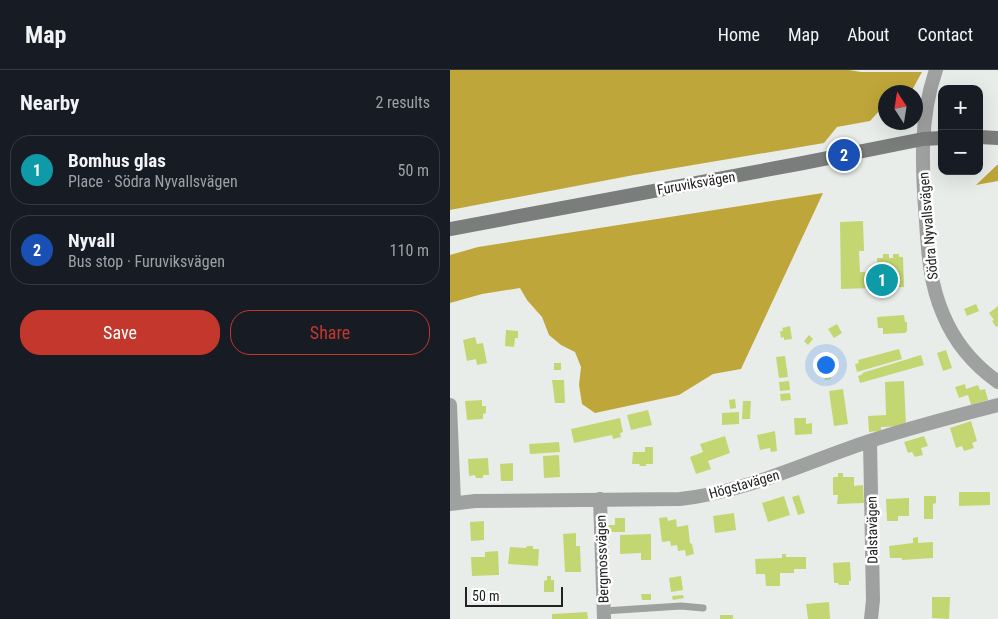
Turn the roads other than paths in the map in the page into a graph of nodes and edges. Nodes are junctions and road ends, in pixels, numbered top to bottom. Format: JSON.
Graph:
{"nodes":[{"id":1,"x":936,"y":70,"type":"edge"},
{"id":2,"x":983,"y":137,"type":"edge"},
{"id":3,"x":938,"y":138,"type":"edge"},
{"id":4,"x":998,"y":138,"type":"edge"},
{"id":5,"x":923,"y":139,"type":"junction"},
{"id":6,"x":450,"y":229,"type":"edge"},
{"id":7,"x":998,"y":382,"type":"edge"},
{"id":8,"x":450,"y":405,"type":"edge"},
{"id":9,"x":998,"y":405,"type":"edge"},
{"id":10,"x":870,"y":441,"type":"junction"},
{"id":11,"x":600,"y":499,"type":"junction"},
{"id":12,"x":452,"y":503,"type":"edge"},
{"id":13,"x":703,"y":608,"type":"dead end"},
{"id":14,"x":604,"y":615,"type":"edge"},
{"id":15,"x":871,"y":619,"type":"edge"}],
"edges":[{"from":1,"to":5,"type":"street","name":"Södra Nyvallsvägen"},
{"from":2,"to":4,"type":"main road"},
{"from":3,"to":5,"type":"main road","name":"Furuviksvägen"},
{"from":5,"to":6,"type":"main road","name":"Furuviksvägen"},
{"from":5,"to":7,"type":"street","name":"Södra Nyvallsvägen"},
{"from":8,"to":12,"type":"street"},
{"from":9,"to":10,"type":"street","name":"Högstavägen"},
{"from":10,"to":11,"type":"street","name":"Högstavägen"},
{"from":10,"to":15,"type":"street","name":"Dalstavägen"},
{"from":11,"to":12,"type":"street","name":"Högstavägen"},
{"from":11,"to":14,"type":"street","name":"Bergmossvägen"},
{"from":13,"to":14,"type":"lane"}]}
